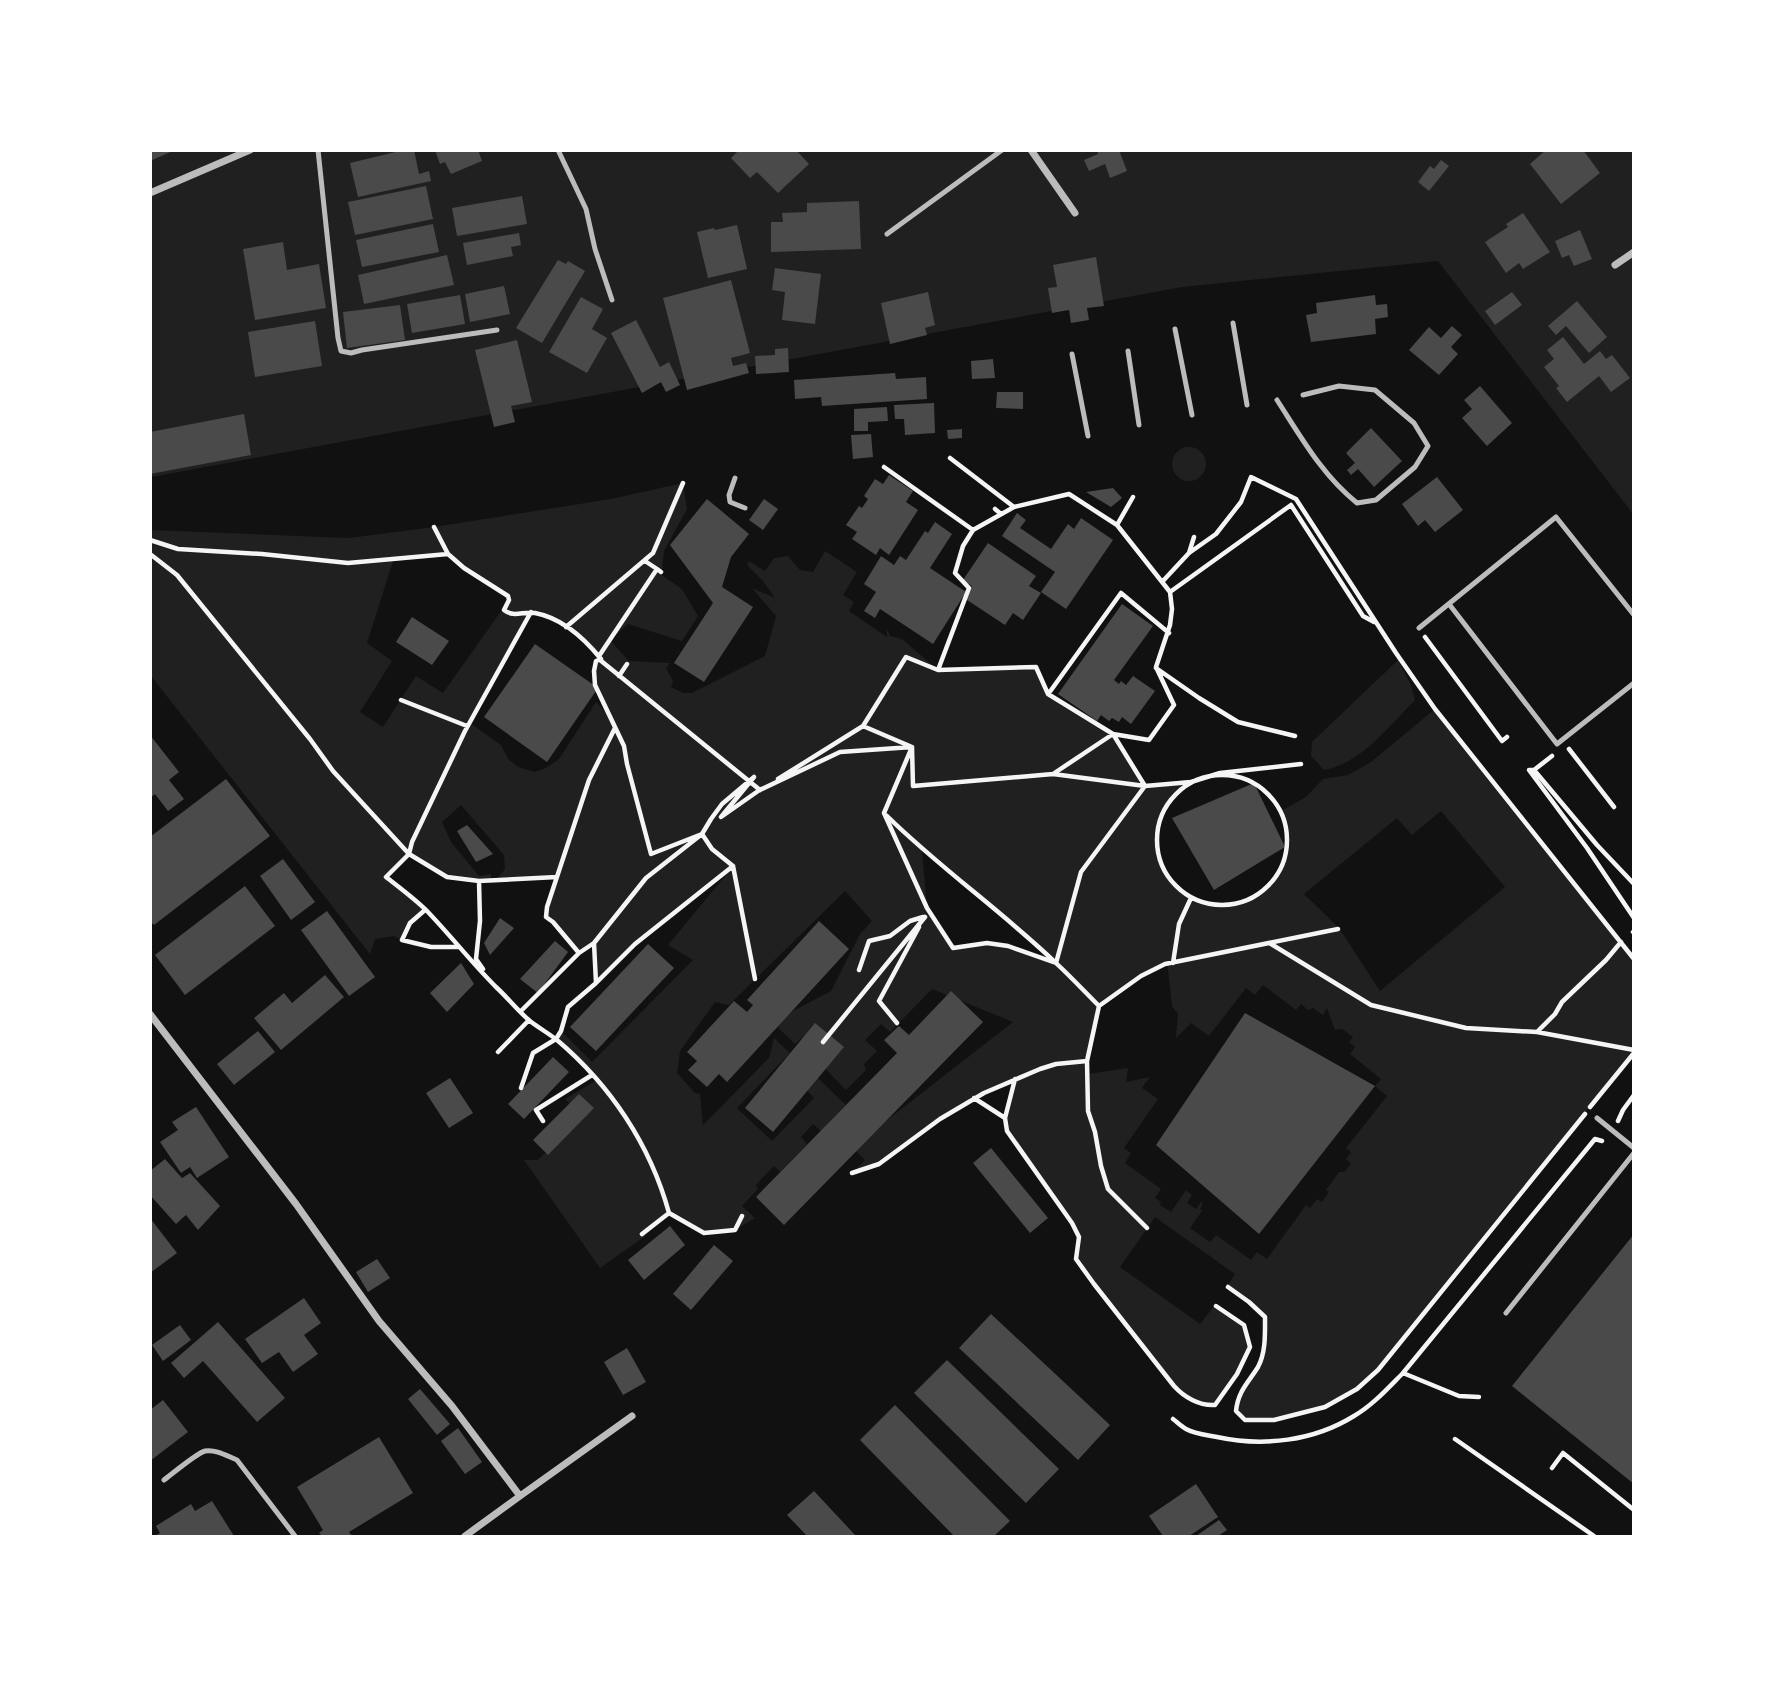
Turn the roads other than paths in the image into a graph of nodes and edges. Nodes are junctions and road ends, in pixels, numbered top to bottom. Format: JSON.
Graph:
{"nodes":[{"id":1,"x":224,"y":150,"type":"edge"},
{"id":2,"x":250,"y":150,"type":"edge"},
{"id":3,"x":318,"y":150,"type":"edge"},
{"id":4,"x":558,"y":150,"type":"edge"},
{"id":5,"x":1002,"y":150,"type":"edge"},
{"id":6,"x":1031,"y":150,"type":"edge"},
{"id":7,"x":228,"y":160,"type":"junction"},
{"id":8,"x":150,"y":193,"type":"edge"},
{"id":9,"x":1074,"y":212,"type":"dead end"},
{"id":10,"x":887,"y":234,"type":"dead end"},
{"id":11,"x":1633,"y":251,"type":"edge"},
{"id":12,"x":1615,"y":265,"type":"dead end"},
{"id":13,"x":612,"y":300,"type":"dead end"},
{"id":14,"x":1233,"y":323,"type":"dead end"},
{"id":15,"x":497,"y":330,"type":"dead end"},
{"id":16,"x":1175,"y":330,"type":"dead end"},
{"id":17,"x":1128,"y":351,"type":"dead end"},
{"id":18,"x":1072,"y":354,"type":"dead end"},
{"id":19,"x":1303,"y":395,"type":"dead end"},
{"id":20,"x":1277,"y":400,"type":"dead end"},
{"id":21,"x":1247,"y":405,"type":"dead end"},
{"id":22,"x":1192,"y":415,"type":"dead end"},
{"id":23,"x":1139,"y":425,"type":"dead end"},
{"id":24,"x":1088,"y":436,"type":"dead end"},
{"id":25,"x":735,"y":478,"type":"dead end"},
{"id":26,"x":745,"y":508,"type":"dead end"},
{"id":27,"x":1448,"y":604,"type":"junction"},
{"id":28,"x":1633,"y":615,"type":"edge"},
{"id":29,"x":1419,"y":628,"type":"road end"},
{"id":30,"x":1633,"y":683,"type":"edge"},
{"id":31,"x":150,"y":1014,"type":"edge"},
{"id":32,"x":1597,"y":1118,"type":"dead end"},
{"id":33,"x":1633,"y":1147,"type":"edge"},
{"id":34,"x":1633,"y":1153,"type":"edge"},
{"id":35,"x":1506,"y":1313,"type":"dead end"},
{"id":36,"x":632,"y":1416,"type":"dead end"},
{"id":37,"x":164,"y":1480,"type":"dead end"},
{"id":38,"x":520,"y":1496,"type":"junction"},
{"id":39,"x":295,"y":1536,"type":"edge"},
{"id":40,"x":465,"y":1536,"type":"edge"}],
"edges":[{"from":1,"to":7,"type":"lane"},
{"from":2,"to":7,"type":"street"},
{"from":3,"to":15,"type":"lane"},
{"from":4,"to":13,"type":"lane"},
{"from":5,"to":10,"type":"lane"},
{"from":6,"to":9,"type":"street"},
{"from":7,"to":8,"type":"street"},
{"from":11,"to":12,"type":"street"},
{"from":14,"to":21,"type":"lane"},
{"from":16,"to":22,"type":"lane"},
{"from":17,"to":23,"type":"lane"},
{"from":18,"to":24,"type":"lane"},
{"from":19,"to":20,"type":"lane"},
{"from":25,"to":26,"type":"lane"},
{"from":27,"to":28,"type":"lane"},
{"from":27,"to":29,"type":"lane"},
{"from":27,"to":30,"type":"lane"},
{"from":31,"to":38,"type":"street"},
{"from":32,"to":33,"type":"lane"},
{"from":34,"to":35,"type":"lane"},
{"from":36,"to":38,"type":"street"},
{"from":37,"to":39,"type":"lane"},
{"from":38,"to":40,"type":"street"}]}
